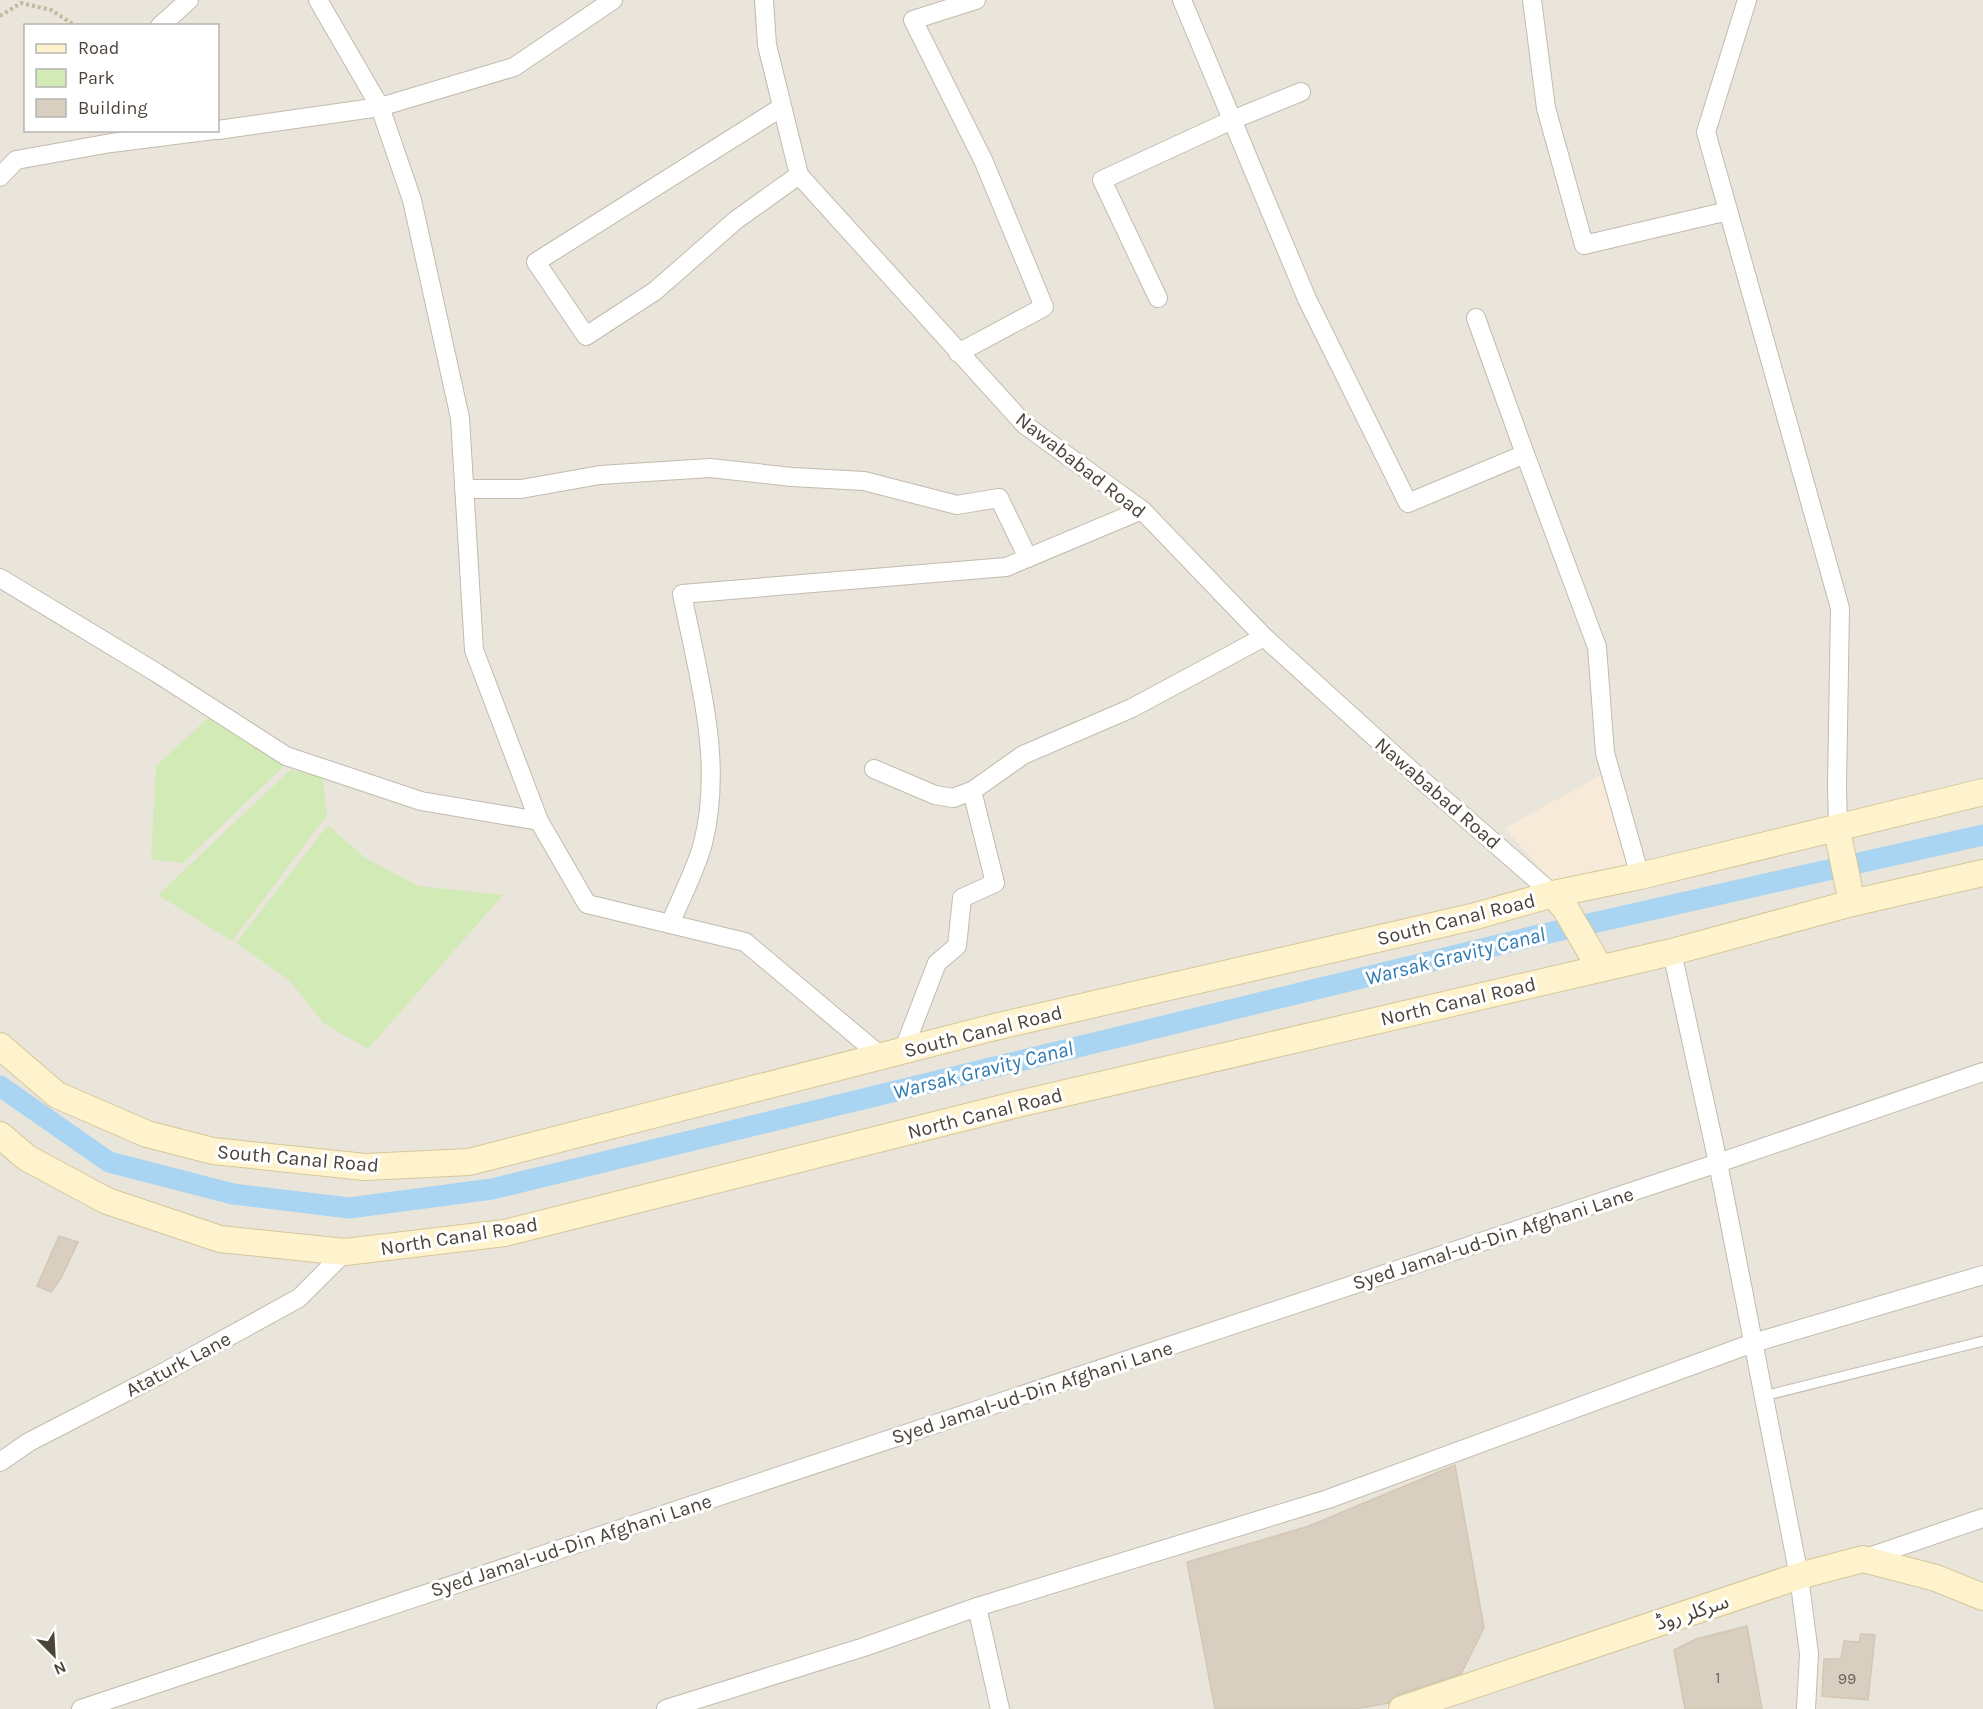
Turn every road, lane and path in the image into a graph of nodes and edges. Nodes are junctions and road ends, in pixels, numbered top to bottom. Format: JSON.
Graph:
{"nodes":[{"id":1,"x":189,"y":0,"type":"edge"},
{"id":2,"x":318,"y":0,"type":"edge"},
{"id":3,"x":613,"y":0,"type":"edge"},
{"id":4,"x":764,"y":0,"type":"edge"},
{"id":5,"x":976,"y":0,"type":"edge"},
{"id":6,"x":1182,"y":0,"type":"edge"},
{"id":7,"x":1532,"y":0,"type":"edge"},
{"id":8,"x":1748,"y":0,"type":"edge"},
{"id":9,"x":0,"y":16,"type":"edge"},
{"id":10,"x":73,"y":24,"type":"edge"},
{"id":11,"x":162,"y":24,"type":"edge"},
{"id":12,"x":1301,"y":92,"type":"dead end"},
{"id":13,"x":380,"y":107,"type":"junction"},
{"id":14,"x":782,"y":107,"type":"junction"},
{"id":15,"x":1232,"y":120,"type":"junction"},
{"id":16,"x":219,"y":130,"type":"edge"},
{"id":17,"x":185,"y":132,"type":"edge"},
{"id":18,"x":108,"y":137,"type":"edge"},
{"id":19,"x":799,"y":175,"type":"junction"},
{"id":20,"x":0,"y":177,"type":"edge"},
{"id":21,"x":1728,"y":211,"type":"junction"},
{"id":22,"x":1158,"y":298,"type":"dead end"},
{"id":23,"x":1476,"y":318,"type":"dead end"},
{"id":24,"x":958,"y":353,"type":"junction"},
{"id":25,"x":1525,"y":454,"type":"junction"},
{"id":26,"x":464,"y":489,"type":"junction"},
{"id":27,"x":1142,"y":510,"type":"junction"},
{"id":28,"x":1028,"y":558,"type":"junction"},
{"id":29,"x":0,"y":578,"type":"edge"},
{"id":30,"x":1264,"y":637,"type":"junction"},
{"id":31,"x":874,"y":769,"type":"dead end"},
{"id":32,"x":972,"y":791,"type":"junction"},
{"id":33,"x":1983,"y":792,"type":"edge"},
{"id":34,"x":539,"y":821,"type":"junction"},
{"id":35,"x":1838,"y":831,"type":"junction"},
{"id":36,"x":1983,"y":873,"type":"edge"},
{"id":37,"x":1640,"y":876,"type":"junction"},
{"id":38,"x":1559,"y":901,"type":"junction"},
{"id":39,"x":1852,"y":903,"type":"junction"},
{"id":40,"x":670,"y":924,"type":"junction"},
{"id":41,"x":1672,"y":952,"type":"junction"},
{"id":42,"x":1600,"y":968,"type":"junction"},
{"id":43,"x":0,"y":1046,"type":"edge"},
{"id":44,"x":893,"y":1054,"type":"junction"},
{"id":45,"x":1983,"y":1072,"type":"edge"},
{"id":46,"x":0,"y":1135,"type":"edge"},
{"id":47,"x":1719,"y":1163,"type":"junction"},
{"id":48,"x":345,"y":1252,"type":"junction"},
{"id":49,"x":1983,"y":1275,"type":"edge"},
{"id":50,"x":1983,"y":1341,"type":"edge"},
{"id":51,"x":1754,"y":1343,"type":"junction"},
{"id":52,"x":1764,"y":1396,"type":"junction"},
{"id":53,"x":0,"y":1462,"type":"edge"},
{"id":54,"x":1983,"y":1518,"type":"edge"},
{"id":55,"x":1863,"y":1559,"type":"junction"},
{"id":56,"x":1799,"y":1576,"type":"junction"},
{"id":57,"x":1983,"y":1597,"type":"edge"},
{"id":58,"x":977,"y":1607,"type":"junction"},
{"id":59,"x":81,"y":1709,"type":"edge"},
{"id":60,"x":666,"y":1709,"type":"edge"},
{"id":61,"x":1000,"y":1709,"type":"edge"},
{"id":62,"x":1401,"y":1709,"type":"edge"},
{"id":63,"x":1806,"y":1709,"type":"edge"}],
"edges":[{"from":1,"to":11,"type":"street"},
{"from":2,"to":13,"type":"street"},
{"from":3,"to":13,"type":"street"},
{"from":4,"to":14,"type":"street","name":"Nawababad Road"},
{"from":5,"to":24,"type":"street"},
{"from":6,"to":15,"type":"street"},
{"from":7,"to":21,"type":"street"},
{"from":8,"to":21,"type":"street"},
{"from":9,"to":10,"type":"path"},
{"from":12,"to":15,"type":"street"},
{"from":13,"to":16,"type":"street"},
{"from":13,"to":26,"type":"street"},
{"from":14,"to":19,"type":"street","name":"Nawababad Road"},
{"from":14,"to":19,"type":"street"},
{"from":15,"to":22,"type":"street"},
{"from":15,"to":25,"type":"street"},
{"from":17,"to":18,"type":"street"},
{"from":18,"to":20,"type":"street"},
{"from":19,"to":24,"type":"street","name":"Nawababad Road"},
{"from":21,"to":35,"type":"street"},
{"from":23,"to":25,"type":"street"},
{"from":24,"to":27,"type":"street","name":"Nawababad Road"},
{"from":25,"to":37,"type":"street"},
{"from":26,"to":28,"type":"street"},
{"from":26,"to":34,"type":"street"},
{"from":27,"to":28,"type":"street"},
{"from":27,"to":30,"type":"street","name":"Nawababad Road"},
{"from":28,"to":40,"type":"street"},
{"from":29,"to":34,"type":"street"},
{"from":30,"to":32,"type":"street"},
{"from":30,"to":38,"type":"street","name":"Nawababad Road"},
{"from":31,"to":32,"type":"street"},
{"from":32,"to":44,"type":"street"},
{"from":33,"to":35,"type":"main road","name":"South Canal Road"},
{"from":34,"to":40,"type":"street"},
{"from":35,"to":37,"type":"main road","name":"South Canal Road"},
{"from":35,"to":39,"type":"main road"},
{"from":36,"to":39,"type":"main road","name":"North Canal Road"},
{"from":37,"to":38,"type":"main road","name":"South Canal Road"},
{"from":38,"to":42,"type":"main road"},
{"from":38,"to":44,"type":"main road","name":"South Canal Road"},
{"from":39,"to":41,"type":"main road","name":"North Canal Road"},
{"from":40,"to":44,"type":"street"},
{"from":41,"to":42,"type":"main road","name":"North Canal Road"},
{"from":41,"to":47,"type":"street"},
{"from":42,"to":48,"type":"main road","name":"North Canal Road"},
{"from":43,"to":44,"type":"main road","name":"South Canal Road"},
{"from":45,"to":47,"type":"street","name":"Syed Jamal-ud-Din Afghani Lane"},
{"from":46,"to":48,"type":"main road","name":"North Canal Road"},
{"from":47,"to":51,"type":"street"},
{"from":47,"to":59,"type":"street","name":"Syed Jamal-ud-Din Afghani Lane"},
{"from":48,"to":53,"type":"street","name":"Ataturk Lane"},
{"from":49,"to":51,"type":"street"},
{"from":50,"to":52,"type":"lane"},
{"from":51,"to":52,"type":"street"},
{"from":51,"to":58,"type":"street"},
{"from":52,"to":56,"type":"street"},
{"from":54,"to":55,"type":"street","name":"سرکلر روڈ"},
{"from":55,"to":56,"type":"main road","name":"سرکلر روڈ"},
{"from":55,"to":57,"type":"main road"},
{"from":56,"to":62,"type":"main road","name":"سرکلر روڈ"},
{"from":56,"to":63,"type":"street"},
{"from":58,"to":60,"type":"street"},
{"from":58,"to":61,"type":"street"}]}
